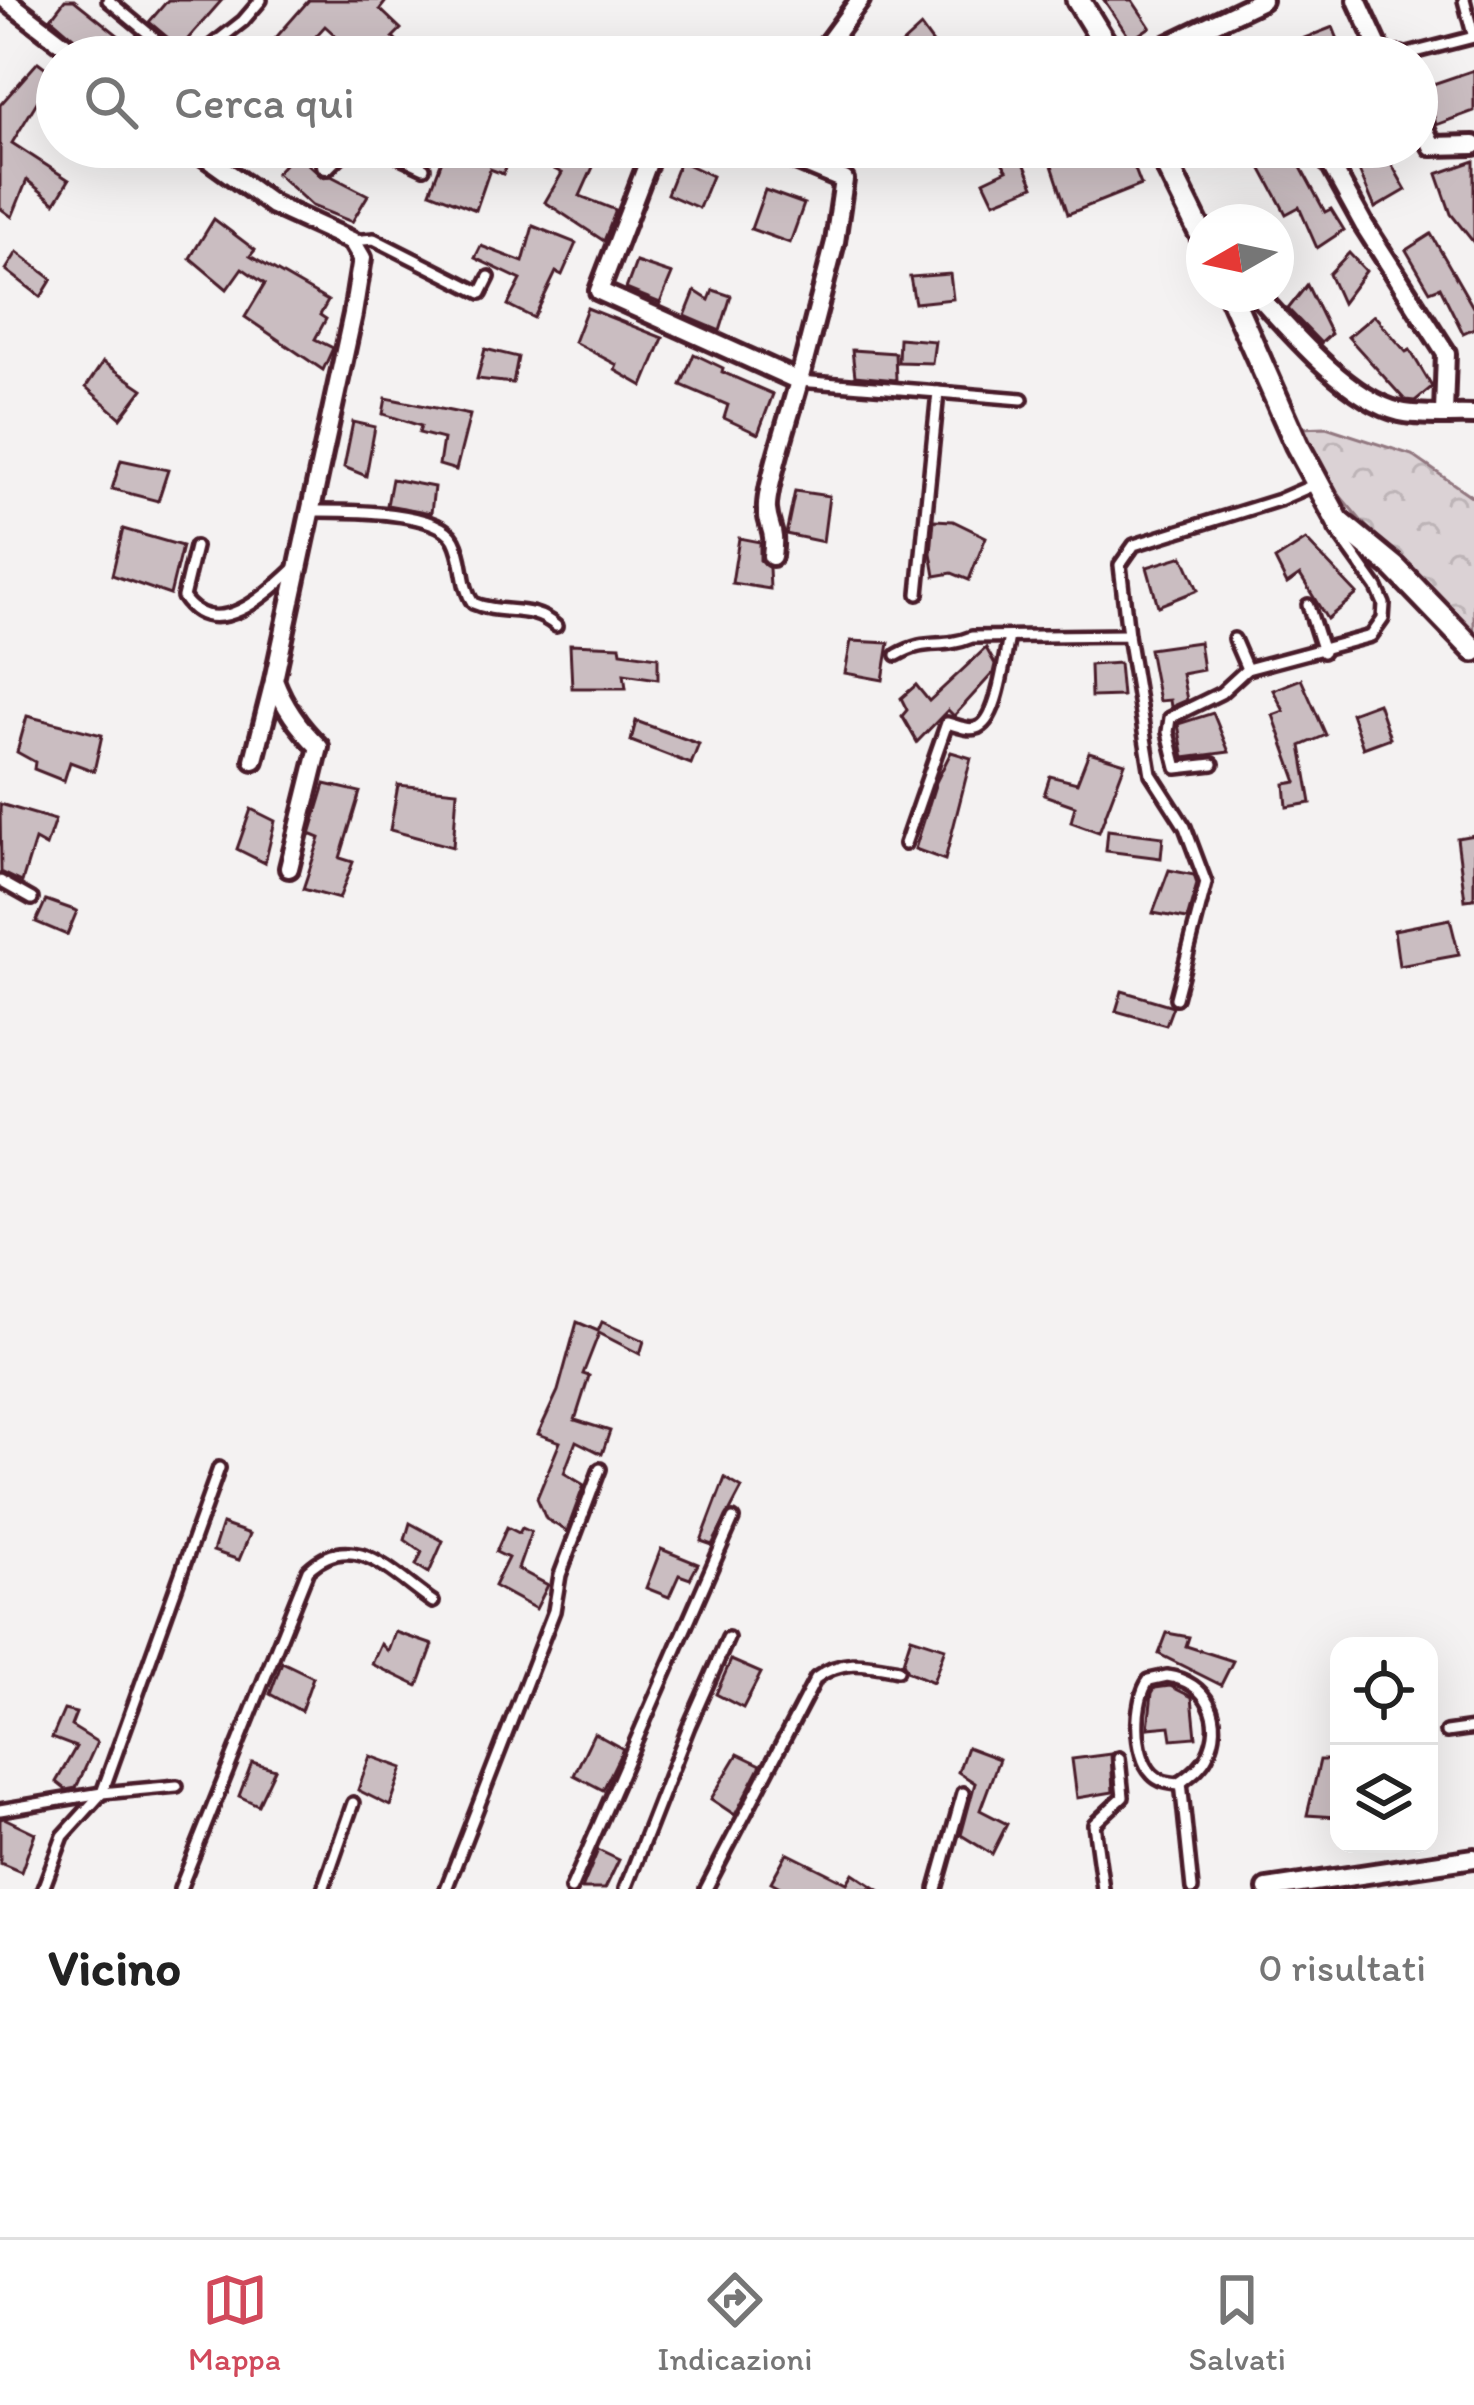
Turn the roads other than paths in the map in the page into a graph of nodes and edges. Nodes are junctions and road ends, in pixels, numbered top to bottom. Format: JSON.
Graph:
{"nodes":[{"id":1,"x":108,"y":0,"type":"edge"},
{"id":2,"x":261,"y":0,"type":"edge"},
{"id":3,"x":860,"y":0,"type":"edge"},
{"id":4,"x":1078,"y":0,"type":"edge"},
{"id":5,"x":1262,"y":0,"type":"edge"},
{"id":6,"x":1357,"y":0,"type":"edge"},
{"id":7,"x":1465,"y":0,"type":"edge"},
{"id":8,"x":2,"y":2,"type":"edge"},
{"id":9,"x":1473,"y":35,"type":"edge"},
{"id":10,"x":50,"y":36,"type":"edge"},
{"id":11,"x":151,"y":36,"type":"edge"},
{"id":12,"x":224,"y":36,"type":"edge"},
{"id":13,"x":833,"y":36,"type":"edge"},
{"id":14,"x":1100,"y":36,"type":"edge"},
{"id":15,"x":1187,"y":36,"type":"edge"},
{"id":16,"x":1373,"y":36,"type":"edge"},
{"id":17,"x":1438,"y":45,"type":"edge"},
{"id":18,"x":1474,"y":145,"type":"edge"},
{"id":19,"x":1438,"y":146,"type":"edge"},
{"id":20,"x":221,"y":168,"type":"edge"},
{"id":21,"x":645,"y":168,"type":"edge"},
{"id":22,"x":815,"y":168,"type":"edge"},
{"id":23,"x":1168,"y":168,"type":"edge"},
{"id":24,"x":1333,"y":168,"type":"edge"},
{"id":25,"x":1186,"y":204,"type":"edge"},
{"id":26,"x":352,"y":241,"type":"junction"},
{"id":27,"x":489,"y":278,"type":"dead end"},
{"id":28,"x":1239,"y":312,"type":"edge"},
{"id":29,"x":1274,"y":312,"type":"edge"},
{"id":30,"x":799,"y":381,"type":"junction"},
{"id":31,"x":938,"y":392,"type":"junction"},
{"id":32,"x":1022,"y":398,"type":"dead end"},
{"id":33,"x":1444,"y":413,"type":"junction"},
{"id":34,"x":1474,"y":416,"type":"edge"},
{"id":35,"x":1320,"y":487,"type":"junction"},
{"id":36,"x":310,"y":511,"type":"junction"},
{"id":37,"x":195,"y":547,"type":"dead end"},
{"id":38,"x":772,"y":556,"type":"dead end"},
{"id":39,"x":298,"y":566,"type":"junction"},
{"id":40,"x":918,"y":594,"type":"dead end"},
{"id":41,"x":1308,"y":605,"type":"dead end"},
{"id":42,"x":556,"y":626,"type":"dead end"},
{"id":43,"x":1128,"y":635,"type":"junction"},
{"id":44,"x":1009,"y":638,"type":"junction"},
{"id":45,"x":1234,"y":639,"type":"dead end"},
{"id":46,"x":1474,"y":650,"type":"edge"},
{"id":47,"x":1323,"y":652,"type":"junction"},
{"id":48,"x":897,"y":655,"type":"dead end"},
{"id":49,"x":1247,"y":669,"type":"junction"},
{"id":50,"x":274,"y":680,"type":"junction"},
{"id":51,"x":254,"y":760,"type":"dead end"},
{"id":52,"x":1213,"y":764,"type":"dead end"},
{"id":53,"x":905,"y":844,"type":"dead end"},
{"id":54,"x":289,"y":868,"type":"dead end"},
{"id":55,"x":0,"y":881,"type":"edge"},
{"id":56,"x":32,"y":899,"type":"dead end"},
{"id":57,"x":1175,"y":998,"type":"dead end"},
{"id":58,"x":219,"y":1468,"type":"dead end"},
{"id":59,"x":600,"y":1469,"type":"dead end"},
{"id":60,"x":733,"y":1520,"type":"dead end"},
{"id":61,"x":433,"y":1602,"type":"dead end"},
{"id":62,"x":728,"y":1639,"type":"dead end"},
{"id":63,"x":898,"y":1670,"type":"dead end"},
{"id":64,"x":1474,"y":1728,"type":"edge"},
{"id":65,"x":1446,"y":1732,"type":"dead end"},
{"id":66,"x":1119,"y":1758,"type":"dead end"},
{"id":67,"x":1181,"y":1782,"type":"junction"},
{"id":68,"x":177,"y":1786,"type":"dead end"},
{"id":69,"x":102,"y":1793,"type":"junction"},
{"id":70,"x":964,"y":1793,"type":"dead end"},
{"id":71,"x":353,"y":1803,"type":"dead end"},
{"id":72,"x":0,"y":1810,"type":"edge"},
{"id":73,"x":1474,"y":1858,"type":"edge"},
{"id":74,"x":1327,"y":1885,"type":"edge"},
{"id":75,"x":43,"y":1889,"type":"edge"},
{"id":76,"x":180,"y":1889,"type":"edge"},
{"id":77,"x":323,"y":1889,"type":"edge"},
{"id":78,"x":446,"y":1889,"type":"edge"},
{"id":79,"x":571,"y":1889,"type":"edge"},
{"id":80,"x":626,"y":1889,"type":"edge"},
{"id":81,"x":706,"y":1889,"type":"edge"},
{"id":82,"x":935,"y":1889,"type":"edge"},
{"id":83,"x":1103,"y":1889,"type":"edge"},
{"id":84,"x":1192,"y":1889,"type":"edge"},
{"id":85,"x":1268,"y":1889,"type":"edge"}],
"edges":[{"from":1,"to":11,"type":"lane"},
{"from":2,"to":12,"type":"lane"},
{"from":3,"to":13,"type":"street"},
{"from":4,"to":14,"type":"street"},
{"from":5,"to":15,"type":"street"},
{"from":6,"to":16,"type":"street"},
{"from":7,"to":9,"type":"lane"},
{"from":8,"to":10,"type":"street"},
{"from":9,"to":17,"type":"lane"},
{"from":18,"to":19,"type":"street"},
{"from":20,"to":26,"type":"street"},
{"from":21,"to":30,"type":"street"},
{"from":22,"to":30,"type":"street"},
{"from":23,"to":25,"type":"street"},
{"from":24,"to":33,"type":"street"},
{"from":26,"to":27,"type":"lane"},
{"from":26,"to":36,"type":"street"},
{"from":28,"to":35,"type":"street"},
{"from":29,"to":33,"type":"street"},
{"from":30,"to":31,"type":"lane"},
{"from":30,"to":38,"type":"street"},
{"from":31,"to":32,"type":"lane"},
{"from":31,"to":40,"type":"lane"},
{"from":33,"to":34,"type":"street"},
{"from":35,"to":43,"type":"lane"},
{"from":35,"to":46,"type":"street"},
{"from":35,"to":47,"type":"lane"},
{"from":36,"to":39,"type":"street"},
{"from":36,"to":42,"type":"lane"},
{"from":37,"to":39,"type":"lane"},
{"from":39,"to":50,"type":"street"},
{"from":41,"to":47,"type":"lane"},
{"from":43,"to":44,"type":"lane"},
{"from":43,"to":57,"type":"lane"},
{"from":44,"to":48,"type":"lane"},
{"from":44,"to":53,"type":"lane"},
{"from":45,"to":49,"type":"lane"},
{"from":47,"to":49,"type":"lane"},
{"from":49,"to":52,"type":"lane"},
{"from":50,"to":51,"type":"street"},
{"from":50,"to":54,"type":"street"},
{"from":55,"to":56,"type":"lane"},
{"from":58,"to":69,"type":"lane"},
{"from":59,"to":78,"type":"lane"},
{"from":60,"to":79,"type":"lane"},
{"from":61,"to":76,"type":"lane"},
{"from":62,"to":80,"type":"lane"},
{"from":63,"to":81,"type":"lane"},
{"from":64,"to":65,"type":"lane"},
{"from":66,"to":83,"type":"lane"},
{"from":67,"to":67,"type":"lane"},
{"from":67,"to":84,"type":"lane"},
{"from":68,"to":69,"type":"lane"},
{"from":69,"to":72,"type":"lane"},
{"from":69,"to":75,"type":"lane"},
{"from":70,"to":82,"type":"lane"},
{"from":71,"to":77,"type":"lane"},
{"from":73,"to":74,"type":"street"},
{"from":74,"to":85,"type":"street"}]}
